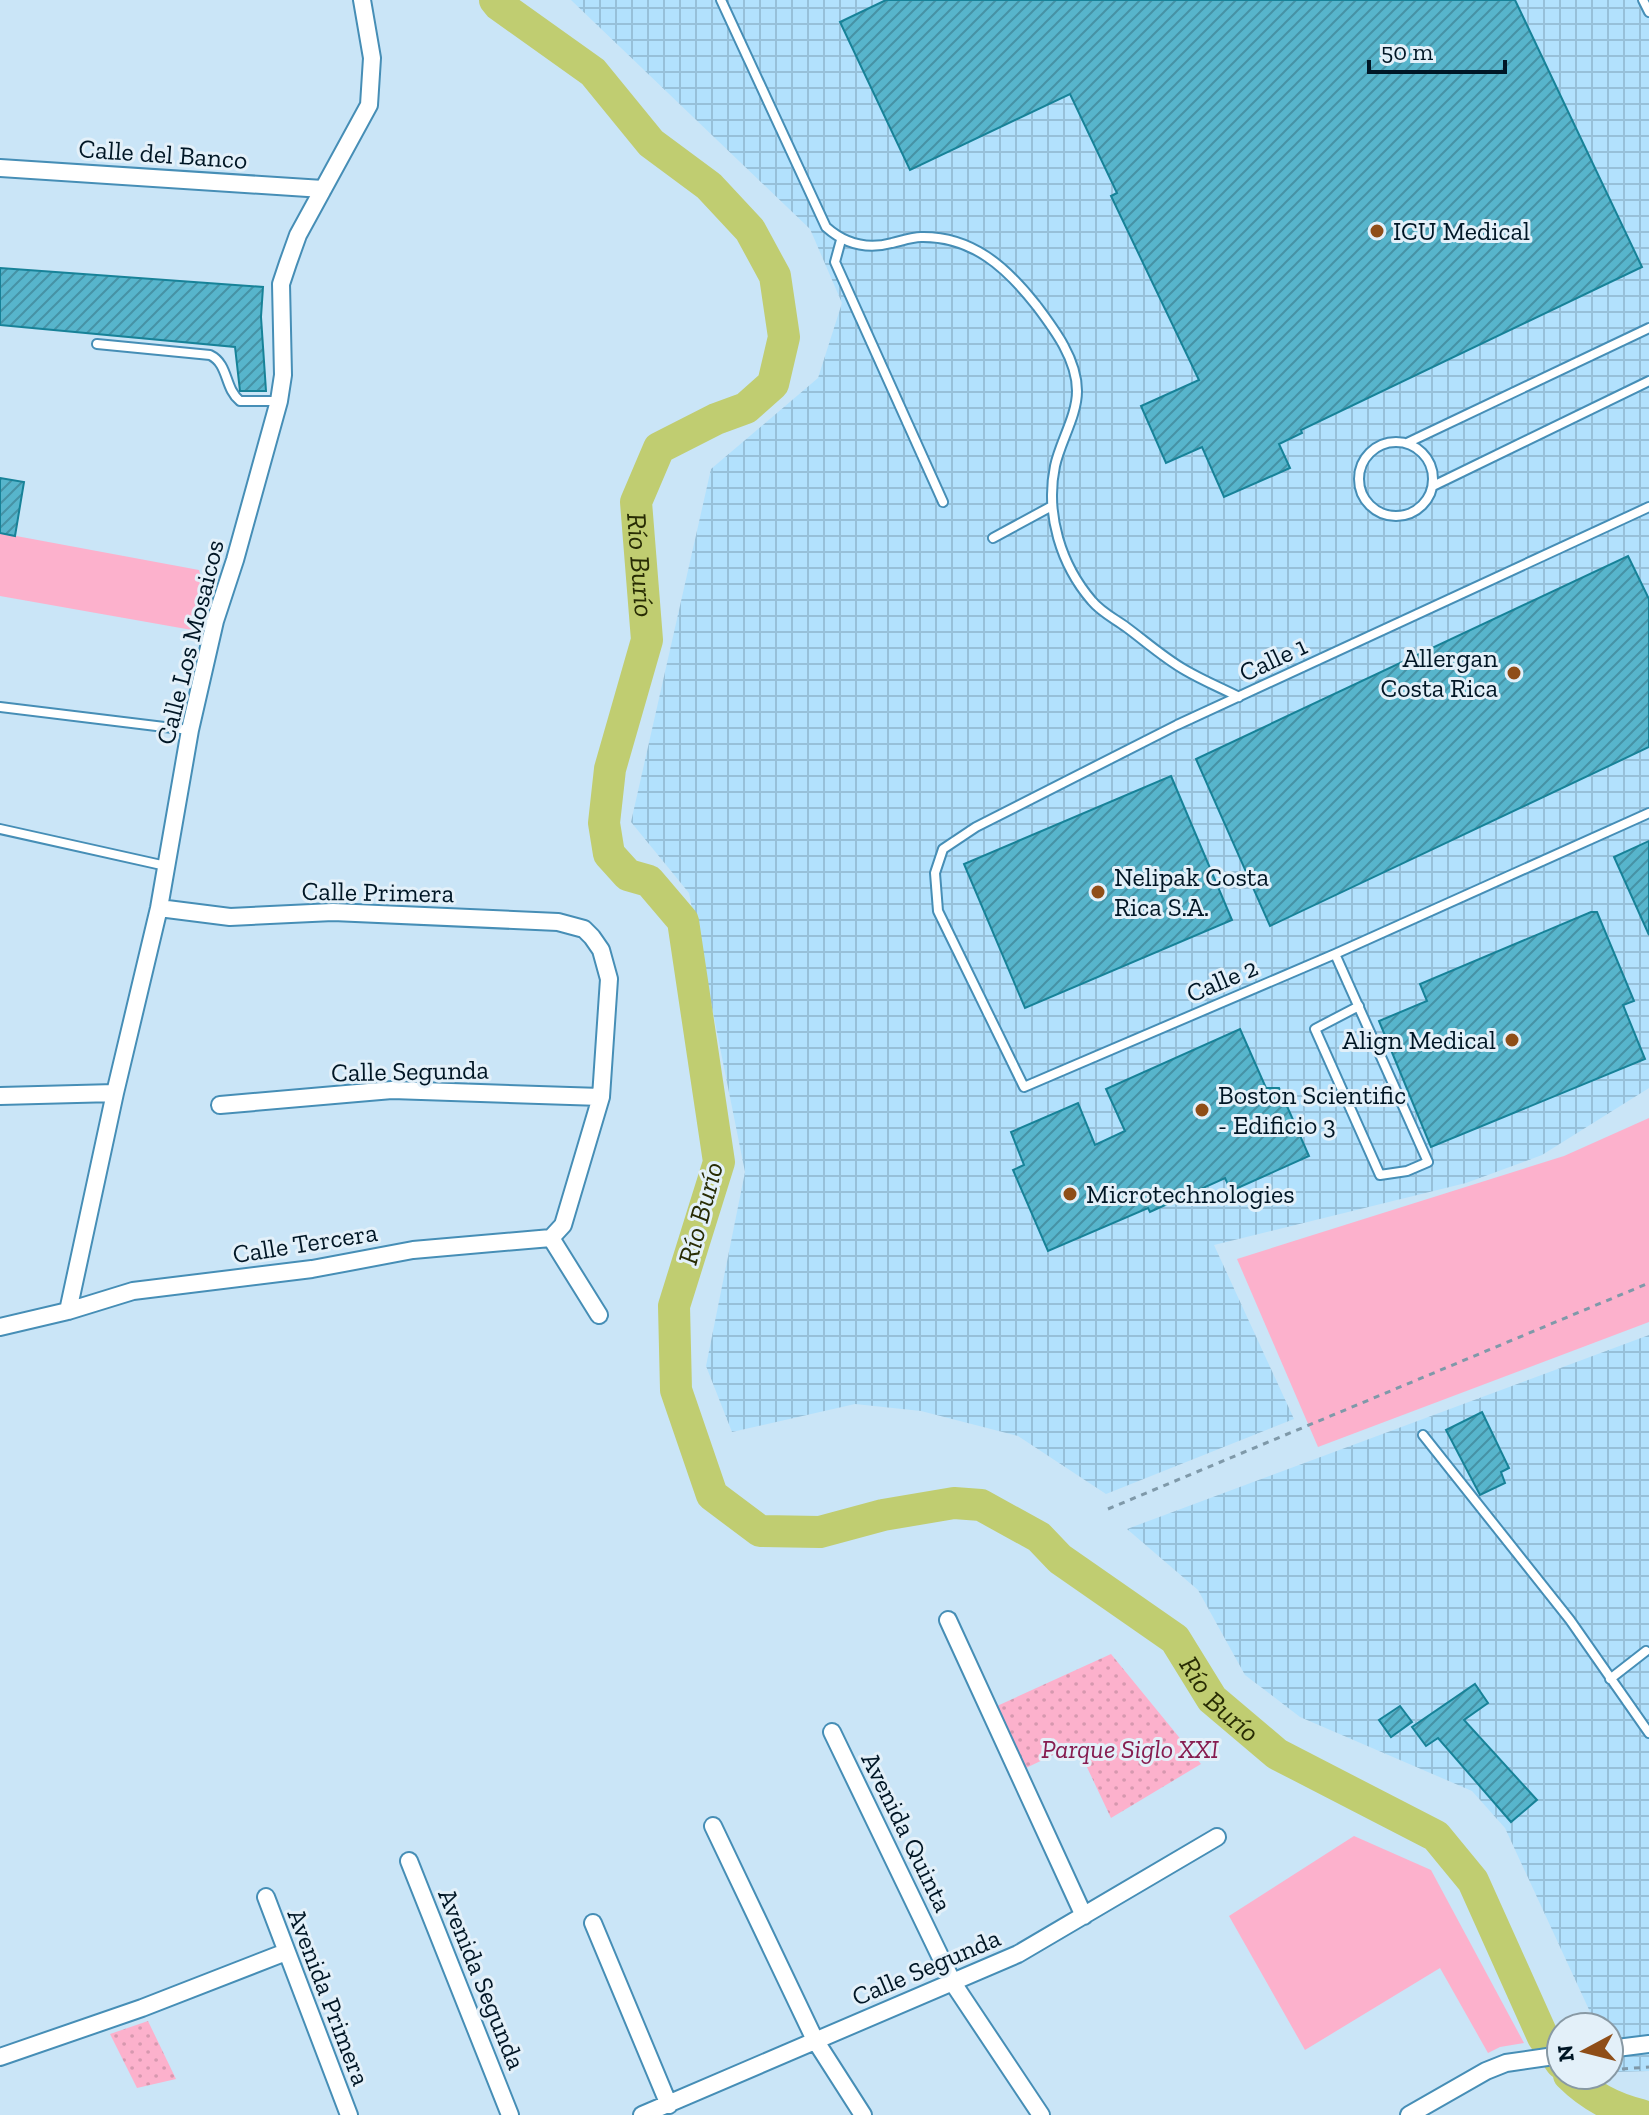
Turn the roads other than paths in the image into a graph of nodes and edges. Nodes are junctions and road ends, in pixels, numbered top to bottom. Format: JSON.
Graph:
{"nodes":[{"id":1,"x":362,"y":0,"type":"edge"},
{"id":2,"x":721,"y":0,"type":"edge"},
{"id":3,"x":1643,"y":0,"type":"edge"},
{"id":4,"x":1649,"y":12,"type":"edge"},
{"id":5,"x":0,"y":168,"type":"edge"},
{"id":6,"x":323,"y":189,"type":"junction"},
{"id":7,"x":841,"y":240,"type":"junction"},
{"id":8,"x":1649,"y":328,"type":"edge"},
{"id":9,"x":97,"y":344,"type":"dead end"},
{"id":10,"x":1649,"y":381,"type":"edge"},
{"id":11,"x":279,"y":401,"type":"junction"},
{"id":12,"x":1407,"y":443,"type":"junction"},
{"id":13,"x":1433,"y":486,"type":"junction"},
{"id":14,"x":943,"y":502,"type":"dead end"},
{"id":15,"x":1052,"y":506,"type":"junction"},
{"id":16,"x":1649,"y":507,"type":"edge"},
{"id":17,"x":993,"y":538,"type":"dead end"},
{"id":18,"x":1239,"y":697,"type":"junction"},
{"id":19,"x":0,"y":707,"type":"edge"},
{"id":20,"x":190,"y":730,"type":"junction"},
{"id":21,"x":1649,"y":813,"type":"edge"},
{"id":22,"x":0,"y":829,"type":"edge"},
{"id":23,"x":167,"y":866,"type":"junction"},
{"id":24,"x":935,"y":873,"type":"joint"},
{"id":25,"x":159,"y":908,"type":"junction"},
{"id":26,"x":1335,"y":954,"type":"junction"},
{"id":27,"x":1359,"y":1006,"type":"junction"},
{"id":28,"x":115,"y":1093,"type":"junction"},
{"id":29,"x":0,"y":1096,"type":"edge"},
{"id":30,"x":601,"y":1097,"type":"junction"},
{"id":31,"x":220,"y":1105,"type":"dead end"},
{"id":32,"x":551,"y":1238,"type":"junction"},
{"id":33,"x":68,"y":1311,"type":"junction"},
{"id":34,"x":599,"y":1315,"type":"dead end"},
{"id":35,"x":0,"y":1327,"type":"edge"},
{"id":36,"x":1423,"y":1435,"type":"dead end"},
{"id":37,"x":948,"y":1620,"type":"dead end"},
{"id":38,"x":1646,"y":1651,"type":"dead end"},
{"id":39,"x":1610,"y":1679,"type":"junction"},
{"id":40,"x":832,"y":1732,"type":"dead end"},
{"id":41,"x":1649,"y":1733,"type":"edge"},
{"id":42,"x":713,"y":1826,"type":"dead end"},
{"id":43,"x":1217,"y":1837,"type":"dead end"},
{"id":44,"x":409,"y":1861,"type":"dead end"},
{"id":45,"x":266,"y":1897,"type":"dead end"},
{"id":46,"x":1084,"y":1916,"type":"junction"},
{"id":47,"x":593,"y":1923,"type":"dead end"},
{"id":48,"x":286,"y":1952,"type":"junction"},
{"id":49,"x":953,"y":1983,"type":"junction"},
{"id":50,"x":815,"y":2040,"type":"junction"},
{"id":51,"x":1649,"y":2044,"type":"edge"},
{"id":52,"x":1625,"y":2047,"type":"edge"},
{"id":53,"x":0,"y":2057,"type":"edge"},
{"id":54,"x":1545,"y":2057,"type":"edge"},
{"id":55,"x":669,"y":2105,"type":"junction"},
{"id":56,"x":349,"y":2115,"type":"edge"},
{"id":57,"x":510,"y":2115,"type":"edge"},
{"id":58,"x":642,"y":2115,"type":"edge"},
{"id":59,"x":863,"y":2115,"type":"edge"},
{"id":60,"x":1041,"y":2115,"type":"edge"},
{"id":61,"x":1409,"y":2115,"type":"edge"}],
"edges":[{"from":1,"to":6,"type":"street","name":"Calle Los Mosaicos"},
{"from":2,"to":7,"type":"lane"},
{"from":3,"to":4,"type":"lane"},
{"from":5,"to":6,"type":"street","name":"Calle del Banco"},
{"from":6,"to":11,"type":"street","name":"Calle Los Mosaicos"},
{"from":7,"to":14,"type":"lane"},
{"from":7,"to":15,"type":"lane"},
{"from":8,"to":12,"type":"lane"},
{"from":9,"to":11,"type":"lane"},
{"from":10,"to":13,"type":"lane"},
{"from":11,"to":20,"type":"street","name":"Calle Los Mosaicos"},
{"from":12,"to":13,"type":"lane"},
{"from":12,"to":13,"type":"lane"},
{"from":15,"to":17,"type":"lane"},
{"from":15,"to":18,"type":"lane"},
{"from":16,"to":18,"type":"lane","name":"Calle 1"},
{"from":18,"to":24,"type":"lane","name":"Calle 1"},
{"from":19,"to":20,"type":"lane"},
{"from":20,"to":23,"type":"street","name":"Calle Los Mosaicos"},
{"from":21,"to":26,"type":"lane","name":"Calle 2"},
{"from":22,"to":23,"type":"lane"},
{"from":23,"to":25,"type":"street","name":"Calle Los Mosaicos"},
{"from":24,"to":26,"type":"lane","name":"Calle 2"},
{"from":25,"to":28,"type":"street","name":"Calle Los Mosaicos"},
{"from":25,"to":30,"type":"street","name":"Calle Primera"},
{"from":26,"to":27,"type":"lane"},
{"from":27,"to":27,"type":"lane"},
{"from":28,"to":29,"type":"street"},
{"from":28,"to":33,"type":"street","name":"Calle Los Mosaicos"},
{"from":30,"to":31,"type":"street","name":"Calle Segunda"},
{"from":30,"to":32,"type":"street"},
{"from":32,"to":33,"type":"street","name":"Calle Tercera"},
{"from":32,"to":34,"type":"street"},
{"from":33,"to":35,"type":"street","name":"Calle Tercera"},
{"from":36,"to":39,"type":"lane"},
{"from":37,"to":46,"type":"street"},
{"from":38,"to":39,"type":"lane"},
{"from":39,"to":41,"type":"lane"},
{"from":40,"to":49,"type":"street","name":"Avenida Quinta"},
{"from":42,"to":50,"type":"street"},
{"from":43,"to":46,"type":"street","name":"Calle Segunda"},
{"from":44,"to":57,"type":"street","name":"Avenida Segunda"},
{"from":45,"to":48,"type":"street","name":"Avenida Primera"},
{"from":46,"to":49,"type":"street","name":"Calle Segunda"},
{"from":47,"to":55,"type":"street"},
{"from":48,"to":53,"type":"street"},
{"from":48,"to":56,"type":"street","name":"Avenida Primera"},
{"from":49,"to":50,"type":"street","name":"Calle Segunda"},
{"from":49,"to":60,"type":"street","name":"Avenida Quinta"},
{"from":50,"to":55,"type":"street","name":"Calle Segunda"},
{"from":50,"to":59,"type":"street"},
{"from":51,"to":52,"type":"street"},
{"from":54,"to":61,"type":"street"},
{"from":55,"to":58,"type":"street","name":"Calle Segunda"}]}
